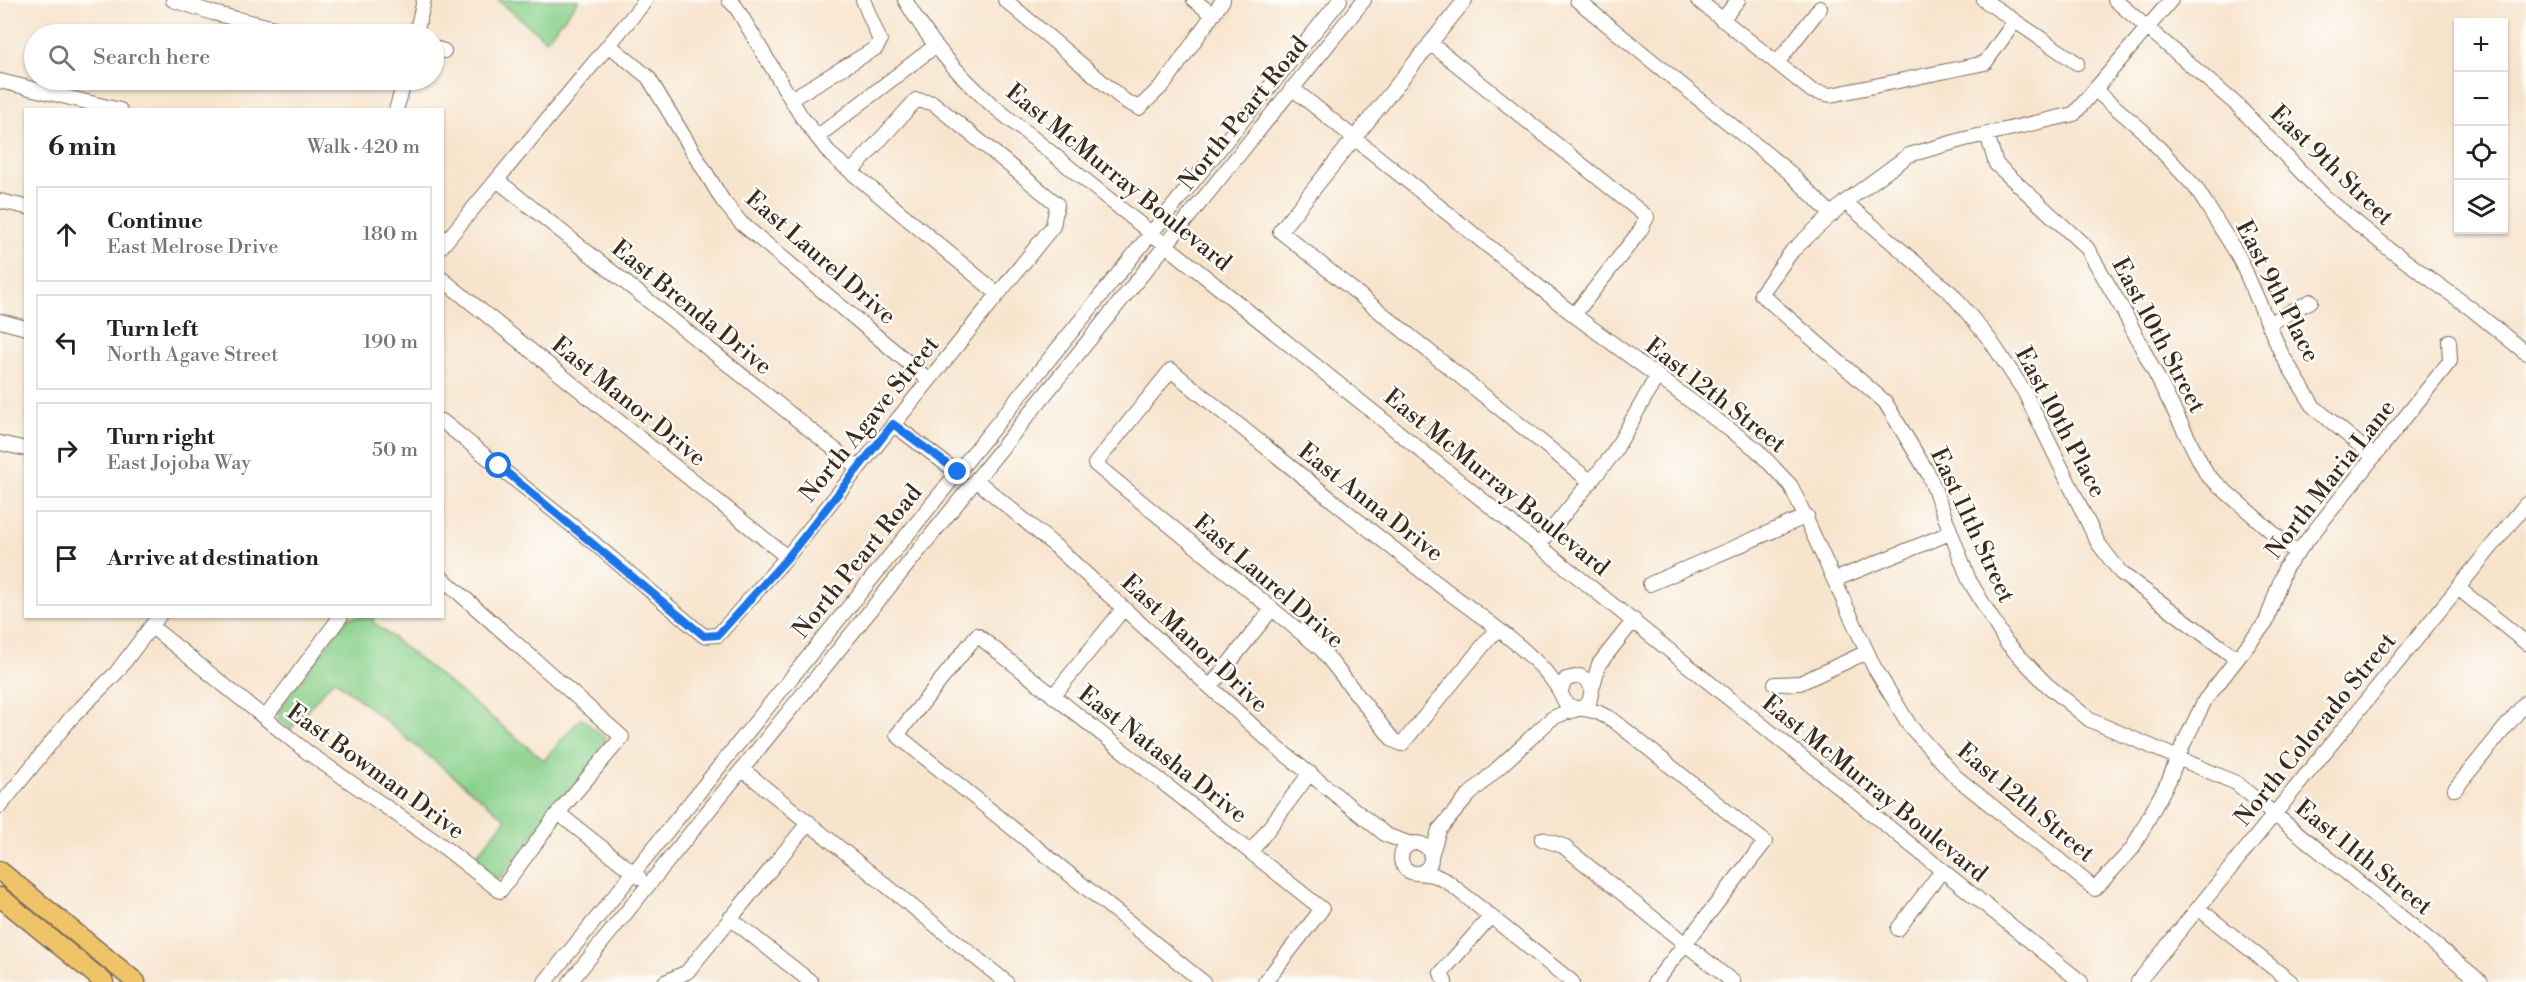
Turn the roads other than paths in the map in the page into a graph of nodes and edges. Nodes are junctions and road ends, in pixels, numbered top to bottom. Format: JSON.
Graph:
{"nodes":[{"id":1,"x":173,"y":0,"type":"edge"},
{"id":2,"x":424,"y":0,"type":"edge"},
{"id":3,"x":646,"y":0,"type":"edge"},
{"id":4,"x":729,"y":0,"type":"edge"},
{"id":5,"x":862,"y":0,"type":"edge"},
{"id":6,"x":905,"y":0,"type":"edge"},
{"id":7,"x":1005,"y":0,"type":"edge"},
{"id":8,"x":1194,"y":0,"type":"edge"},
{"id":9,"x":1223,"y":0,"type":"edge"},
{"id":10,"x":1340,"y":0,"type":"edge"},
{"id":11,"x":1364,"y":0,"type":"edge"},
{"id":12,"x":1465,"y":0,"type":"edge"},
{"id":13,"x":1576,"y":0,"type":"edge"},
{"id":14,"x":1698,"y":0,"type":"edge"},
{"id":15,"x":1738,"y":0,"type":"edge"},
{"id":16,"x":1984,"y":0,"type":"edge"},
{"id":17,"x":2115,"y":0,"type":"edge"},
{"id":18,"x":2171,"y":0,"type":"edge"},
{"id":19,"x":1820,"y":8,"type":"dead end"},
{"id":20,"x":1213,"y":15,"type":"junction"},
{"id":21,"x":1722,"y":20,"type":"junction"},
{"id":22,"x":2015,"y":21,"type":"junction"},
{"id":23,"x":258,"y":24,"type":"edge"},
{"id":24,"x":418,"y":24,"type":"edge"},
{"id":25,"x":2148,"y":27,"type":"junction"},
{"id":26,"x":1430,"y":43,"type":"junction"},
{"id":27,"x":609,"y":45,"type":"junction"},
{"id":28,"x":935,"y":46,"type":"junction"},
{"id":29,"x":1777,"y":63,"type":"junction"},
{"id":30,"x":2077,"y":63,"type":"dead end"},
{"id":31,"x":0,"y":81,"type":"edge"},
{"id":32,"x":24,"y":87,"type":"edge"},
{"id":33,"x":1292,"y":88,"type":"junction"},
{"id":34,"x":37,"y":90,"type":"edge"},
{"id":35,"x":402,"y":90,"type":"edge"},
{"id":36,"x":2095,"y":90,"type":"junction"},
{"id":37,"x":791,"y":99,"type":"junction"},
{"id":38,"x":112,"y":108,"type":"edge"},
{"id":39,"x":397,"y":108,"type":"edge"},
{"id":40,"x":1987,"y":134,"type":"junction"},
{"id":41,"x":817,"y":137,"type":"junction"},
{"id":42,"x":1355,"y":138,"type":"junction"},
{"id":43,"x":851,"y":172,"type":"junction"},
{"id":44,"x":497,"y":180,"type":"junction"},
{"id":45,"x":0,"y":201,"type":"edge"},
{"id":46,"x":1845,"y":202,"type":"junction"},
{"id":47,"x":24,"y":207,"type":"edge"},
{"id":48,"x":1832,"y":215,"type":"junction"},
{"id":49,"x":1152,"y":232,"type":"junction"},
{"id":50,"x":444,"y":244,"type":"edge"},
{"id":51,"x":1166,"y":244,"type":"junction"},
{"id":52,"x":444,"y":281,"type":"edge"},
{"id":53,"x":998,"y":294,"type":"junction"},
{"id":54,"x":2311,"y":301,"type":"dead end"},
{"id":55,"x":1574,"y":315,"type":"junction"},
{"id":56,"x":0,"y":321,"type":"edge"},
{"id":57,"x":2268,"y":324,"type":"junction"},
{"id":58,"x":24,"y":327,"type":"edge"},
{"id":59,"x":2449,"y":341,"type":"dead end"},
{"id":60,"x":2526,"y":353,"type":"edge"},
{"id":61,"x":1171,"y":370,"type":"joint"},
{"id":62,"x":1657,"y":376,"type":"junction"},
{"id":63,"x":929,"y":380,"type":"junction"},
{"id":64,"x":444,"y":423,"type":"edge"},
{"id":65,"x":893,"y":424,"type":"junction"},
{"id":66,"x":0,"y":443,"type":"edge"},
{"id":67,"x":24,"y":449,"type":"edge"},
{"id":68,"x":2374,"y":457,"type":"junction"},
{"id":69,"x":858,"y":468,"type":"junction"},
{"id":70,"x":958,"y":472,"type":"junction"},
{"id":71,"x":976,"y":480,"type":"junction"},
{"id":72,"x":1591,"y":482,"type":"junction"},
{"id":73,"x":2526,"y":504,"type":"edge"},
{"id":74,"x":1807,"y":516,"type":"junction"},
{"id":75,"x":1950,"y":533,"type":"junction"},
{"id":76,"x":1539,"y":545,"type":"junction"},
{"id":77,"x":2297,"y":554,"type":"junction"},
{"id":78,"x":788,"y":557,"type":"junction"},
{"id":79,"x":444,"y":580,"type":"edge"},
{"id":80,"x":1834,"y":580,"type":"junction"},
{"id":81,"x":1650,"y":584,"type":"dead end"},
{"id":82,"x":2458,"y":588,"type":"junction"},
{"id":83,"x":1124,"y":608,"type":"junction"},
{"id":84,"x":1272,"y":609,"type":"junction"},
{"id":85,"x":340,"y":618,"type":"edge"},
{"id":86,"x":1634,"y":620,"type":"junction"},
{"id":87,"x":155,"y":622,"type":"edge"},
{"id":88,"x":1496,"y":630,"type":"junction"},
{"id":89,"x":2526,"y":643,"type":"edge"},
{"id":90,"x":1867,"y":652,"type":"junction"},
{"id":91,"x":2237,"y":659,"type":"junction"},
{"id":92,"x":1599,"y":664,"type":"junction"},
{"id":93,"x":1544,"y":668,"type":"junction"},
{"id":94,"x":1573,"y":676,"type":"junction"},
{"id":95,"x":1775,"y":684,"type":"dead end"},
{"id":96,"x":1210,"y":687,"type":"junction"},
{"id":97,"x":1592,"y":692,"type":"junction"},
{"id":98,"x":1560,"y":694,"type":"junction"},
{"id":99,"x":1053,"y":696,"type":"junction"},
{"id":100,"x":2526,"y":702,"type":"edge"},
{"id":101,"x":1577,"y":708,"type":"junction"},
{"id":102,"x":265,"y":718,"type":"junction"},
{"id":103,"x":1550,"y":720,"type":"junction"},
{"id":104,"x":1613,"y":720,"type":"junction"},
{"id":105,"x":2177,"y":759,"type":"junction"},
{"id":106,"x":743,"y":771,"type":"junction"},
{"id":107,"x":1310,"y":773,"type":"junction"},
{"id":108,"x":2455,"y":789,"type":"dead end"},
{"id":109,"x":0,"y":806,"type":"edge"},
{"id":110,"x":558,"y":813,"type":"junction"},
{"id":111,"x":2274,"y":813,"type":"junction"},
{"id":112,"x":809,"y":822,"type":"junction"},
{"id":113,"x":1439,"y":830,"type":"junction"},
{"id":114,"x":1386,"y":835,"type":"junction"},
{"id":115,"x":1542,"y":840,"type":"dead end"},
{"id":116,"x":1412,"y":844,"type":"junction"},
{"id":117,"x":1251,"y":852,"type":"junction"},
{"id":118,"x":1431,"y":857,"type":"junction"},
{"id":119,"x":1402,"y":862,"type":"junction"},
{"id":120,"x":0,"y":872,"type":"edge"},
{"id":121,"x":1941,"y":872,"type":"junction"},
{"id":122,"x":633,"y":873,"type":"junction"},
{"id":123,"x":1418,"y":873,"type":"junction"},
{"id":124,"x":1448,"y":882,"type":"junction"},
{"id":125,"x":649,"y":885,"type":"junction"},
{"id":126,"x":2095,"y":889,"type":"joint"},
{"id":127,"x":0,"y":897,"type":"edge"},
{"id":128,"x":2199,"y":909,"type":"junction"},
{"id":129,"x":1490,"y":917,"type":"junction"},
{"id":130,"x":730,"y":918,"type":"junction"},
{"id":131,"x":1898,"y":929,"type":"dead end"},
{"id":132,"x":1685,"y":944,"type":"junction"},
{"id":133,"x":1443,"y":978,"type":"edge"},
{"id":134,"x":104,"y":982,"type":"edge"},
{"id":135,"x":136,"y":982,"type":"edge"},
{"id":136,"x":545,"y":982,"type":"edge"},
{"id":137,"x":570,"y":982,"type":"edge"},
{"id":138,"x":665,"y":982,"type":"edge"},
{"id":139,"x":811,"y":982,"type":"edge"},
{"id":140,"x":1006,"y":982,"type":"edge"},
{"id":141,"x":1203,"y":982,"type":"edge"},
{"id":142,"x":1265,"y":982,"type":"edge"},
{"id":143,"x":1572,"y":982,"type":"edge"},
{"id":144,"x":1655,"y":982,"type":"edge"},
{"id":145,"x":1733,"y":982,"type":"edge"},
{"id":146,"x":2081,"y":982,"type":"edge"},
{"id":147,"x":2138,"y":982,"type":"edge"},
{"id":148,"x":2291,"y":982,"type":"edge"},
{"id":149,"x":2481,"y":982,"type":"edge"}],
"edges":[{"from":1,"to":23,"type":"street"},
{"from":2,"to":24,"type":"street"},
{"from":3,"to":27,"type":"street"},
{"from":4,"to":37,"type":"street"},
{"from":5,"to":37,"type":"street"},
{"from":6,"to":28,"type":"street","name":"East McMurray Boulevard"},
{"from":7,"to":20,"type":"street"},
{"from":8,"to":20,"type":"street"},
{"from":9,"to":20,"type":"street"},
{"from":10,"to":49,"type":"street","name":"North Peart Road"},
{"from":11,"to":33,"type":"street","name":"North Peart Road"},
{"from":12,"to":26,"type":"street"},
{"from":13,"to":48,"type":"street"},
{"from":14,"to":21,"type":"street"},
{"from":15,"to":21,"type":"street"},
{"from":16,"to":22,"type":"street"},
{"from":17,"to":25,"type":"street","name":"East 9th Street"},
{"from":18,"to":25,"type":"street"},
{"from":19,"to":29,"type":"street"},
{"from":21,"to":29,"type":"street"},
{"from":22,"to":29,"type":"street"},
{"from":22,"to":30,"type":"street"},
{"from":25,"to":36,"type":"street"},
{"from":25,"to":60,"type":"street","name":"East 9th Street"},
{"from":26,"to":42,"type":"street"},
{"from":26,"to":55,"type":"street"},
{"from":27,"to":44,"type":"street"},
{"from":27,"to":63,"type":"street","name":"East Laurel Drive"},
{"from":28,"to":41,"type":"street"},
{"from":28,"to":49,"type":"street","name":"East McMurray Boulevard"},
{"from":31,"to":32,"type":"street"},
{"from":33,"to":42,"type":"street","name":"East 12th Street"},
{"from":33,"to":51,"type":"street","name":"North Peart Road"},
{"from":34,"to":38,"type":"street"},
{"from":35,"to":39,"type":"street"},
{"from":36,"to":40,"type":"street"},
{"from":36,"to":57,"type":"street","name":"East 9th Place"},
{"from":37,"to":41,"type":"street"},
{"from":40,"to":46,"type":"street"},
{"from":40,"to":77,"type":"street","name":"East 10th Street"},
{"from":41,"to":43,"type":"street"},
{"from":42,"to":55,"type":"street","name":"East 12th Street"},
{"from":42,"to":72,"type":"street"},
{"from":43,"to":53,"type":"street"},
{"from":43,"to":53,"type":"street","name":"North Agave Street"},
{"from":44,"to":50,"type":"street"},
{"from":44,"to":69,"type":"street","name":"East Brenda Drive"},
{"from":45,"to":47,"type":"street"},
{"from":46,"to":48,"type":"street"},
{"from":46,"to":91,"type":"street","name":"East 10th Place"},
{"from":48,"to":75,"type":"street","name":"East 11th Street"},
{"from":49,"to":51,"type":"street","name":"East McMurray Boulevard"},
{"from":49,"to":70,"type":"street","name":"North Peart Road"},
{"from":51,"to":71,"type":"street","name":"North Peart Road"},
{"from":51,"to":76,"type":"street","name":"East McMurray Boulevard"},
{"from":52,"to":78,"type":"street","name":"East Manor Drive"},
{"from":53,"to":63,"type":"street","name":"North Agave Street"},
{"from":54,"to":57,"type":"street"},
{"from":55,"to":62,"type":"street","name":"East 12th Street"},
{"from":56,"to":58,"type":"street"},
{"from":57,"to":68,"type":"street","name":"East 9th Place"},
{"from":59,"to":68,"type":"street","name":"North Maria Lane"},
{"from":61,"to":84,"type":"street","name":"East Laurel Drive"},
{"from":61,"to":88,"type":"street","name":"East Anna Drive"},
{"from":62,"to":72,"type":"street"},
{"from":62,"to":74,"type":"street","name":"East 12th Street"},
{"from":63,"to":65,"type":"street","name":"North Agave Street"},
{"from":64,"to":78,"type":"street","name":"North Agave Street"},
{"from":65,"to":69,"type":"street","name":"North Agave Street"},
{"from":65,"to":70,"type":"street"},
{"from":66,"to":67,"type":"street"},
{"from":68,"to":77,"type":"street","name":"North Maria Lane"},
{"from":69,"to":78,"type":"street","name":"North Agave Street"},
{"from":70,"to":122,"type":"street","name":"North Peart Road"},
{"from":71,"to":83,"type":"street","name":"East Manor Drive"},
{"from":71,"to":106,"type":"street","name":"North Peart Road"},
{"from":72,"to":76,"type":"street"},
{"from":73,"to":82,"type":"street","name":"North Colorado Street"},
{"from":74,"to":80,"type":"street","name":"East 12th Street"},
{"from":74,"to":81,"type":"street"},
{"from":75,"to":80,"type":"street"},
{"from":75,"to":105,"type":"street","name":"East 11th Street"},
{"from":76,"to":86,"type":"street","name":"East McMurray Boulevard"},
{"from":77,"to":91,"type":"street","name":"North Maria Lane"},
{"from":79,"to":110,"type":"street"},
{"from":80,"to":90,"type":"street","name":"East 12th Street"},
{"from":82,"to":89,"type":"street"},
{"from":82,"to":111,"type":"street","name":"North Colorado Street"},
{"from":83,"to":96,"type":"street","name":"East Manor Drive"},
{"from":83,"to":99,"type":"street"},
{"from":84,"to":88,"type":"street","name":"East Laurel Drive"},
{"from":84,"to":96,"type":"street"},
{"from":85,"to":102,"type":"street"},
{"from":86,"to":92,"type":"street"},
{"from":86,"to":121,"type":"street","name":"East McMurray Boulevard"},
{"from":87,"to":102,"type":"street","name":"East Bowman Drive"},
{"from":87,"to":109,"type":"street"},
{"from":88,"to":93,"type":"street","name":"East Anna Drive"},
{"from":90,"to":95,"type":"street"},
{"from":90,"to":126,"type":"street","name":"East 12th Street"},
{"from":91,"to":105,"type":"street","name":"North Maria Lane"},
{"from":92,"to":94,"type":"street"},
{"from":92,"to":97,"type":"street"},
{"from":93,"to":94,"type":"street","name":"East Anna Drive"},
{"from":93,"to":98,"type":"street","name":"East Anna Drive"},
{"from":94,"to":97,"type":"street"},
{"from":94,"to":98,"type":"street"},
{"from":96,"to":107,"type":"street","name":"East Manor Drive"},
{"from":97,"to":101,"type":"street"},
{"from":97,"to":104,"type":"street"},
{"from":98,"to":101,"type":"street"},
{"from":98,"to":103,"type":"street"},
{"from":99,"to":117,"type":"street","name":"East Natasha Drive"},
{"from":99,"to":141,"type":"street","name":"East Natasha Drive"},
{"from":100,"to":108,"type":"street"},
{"from":101,"to":103,"type":"street"},
{"from":101,"to":104,"type":"street"},
{"from":102,"to":110,"type":"street","name":"East Bowman Drive"},
{"from":103,"to":113,"type":"street"},
{"from":104,"to":132,"type":"street"},
{"from":105,"to":111,"type":"street","name":"East 11th Street"},
{"from":105,"to":126,"type":"street","name":"North Maria Lane"},
{"from":106,"to":112,"type":"street"},
{"from":106,"to":125,"type":"street","name":"North Peart Road"},
{"from":107,"to":114,"type":"street","name":"East Manor Drive"},
{"from":107,"to":117,"type":"street"},
{"from":110,"to":122,"type":"street"},
{"from":111,"to":128,"type":"street","name":"North Colorado Street"},
{"from":111,"to":149,"type":"street","name":"East 11th Street"},
{"from":112,"to":130,"type":"street"},
{"from":112,"to":140,"type":"street"},
{"from":113,"to":116,"type":"street"},
{"from":113,"to":118,"type":"street"},
{"from":114,"to":116,"type":"street","name":"East Manor Drive"},
{"from":114,"to":119,"type":"street","name":"East Manor Drive"},
{"from":115,"to":132,"type":"street"},
{"from":116,"to":118,"type":"street"},
{"from":116,"to":119,"type":"street"},
{"from":117,"to":142,"type":"street","name":"East Natasha Drive"},
{"from":118,"to":123,"type":"street"},
{"from":118,"to":124,"type":"street"},
{"from":119,"to":123,"type":"street"},
{"from":120,"to":135,"type":"main road"},
{"from":121,"to":131,"type":"street"},
{"from":121,"to":146,"type":"street","name":"East McMurray Boulevard"},
{"from":122,"to":125,"type":"street"},
{"from":122,"to":136,"type":"street","name":"North Peart Road"},
{"from":123,"to":124,"type":"street"},
{"from":124,"to":129,"type":"street"},
{"from":125,"to":137,"type":"street","name":"North Peart Road"},
{"from":127,"to":134,"type":"main road"},
{"from":128,"to":147,"type":"street","name":"North Colorado Street"},
{"from":128,"to":148,"type":"street"},
{"from":129,"to":133,"type":"street"},
{"from":129,"to":143,"type":"street"},
{"from":130,"to":138,"type":"street"},
{"from":130,"to":139,"type":"street"},
{"from":132,"to":144,"type":"street"},
{"from":132,"to":145,"type":"street"}]}
